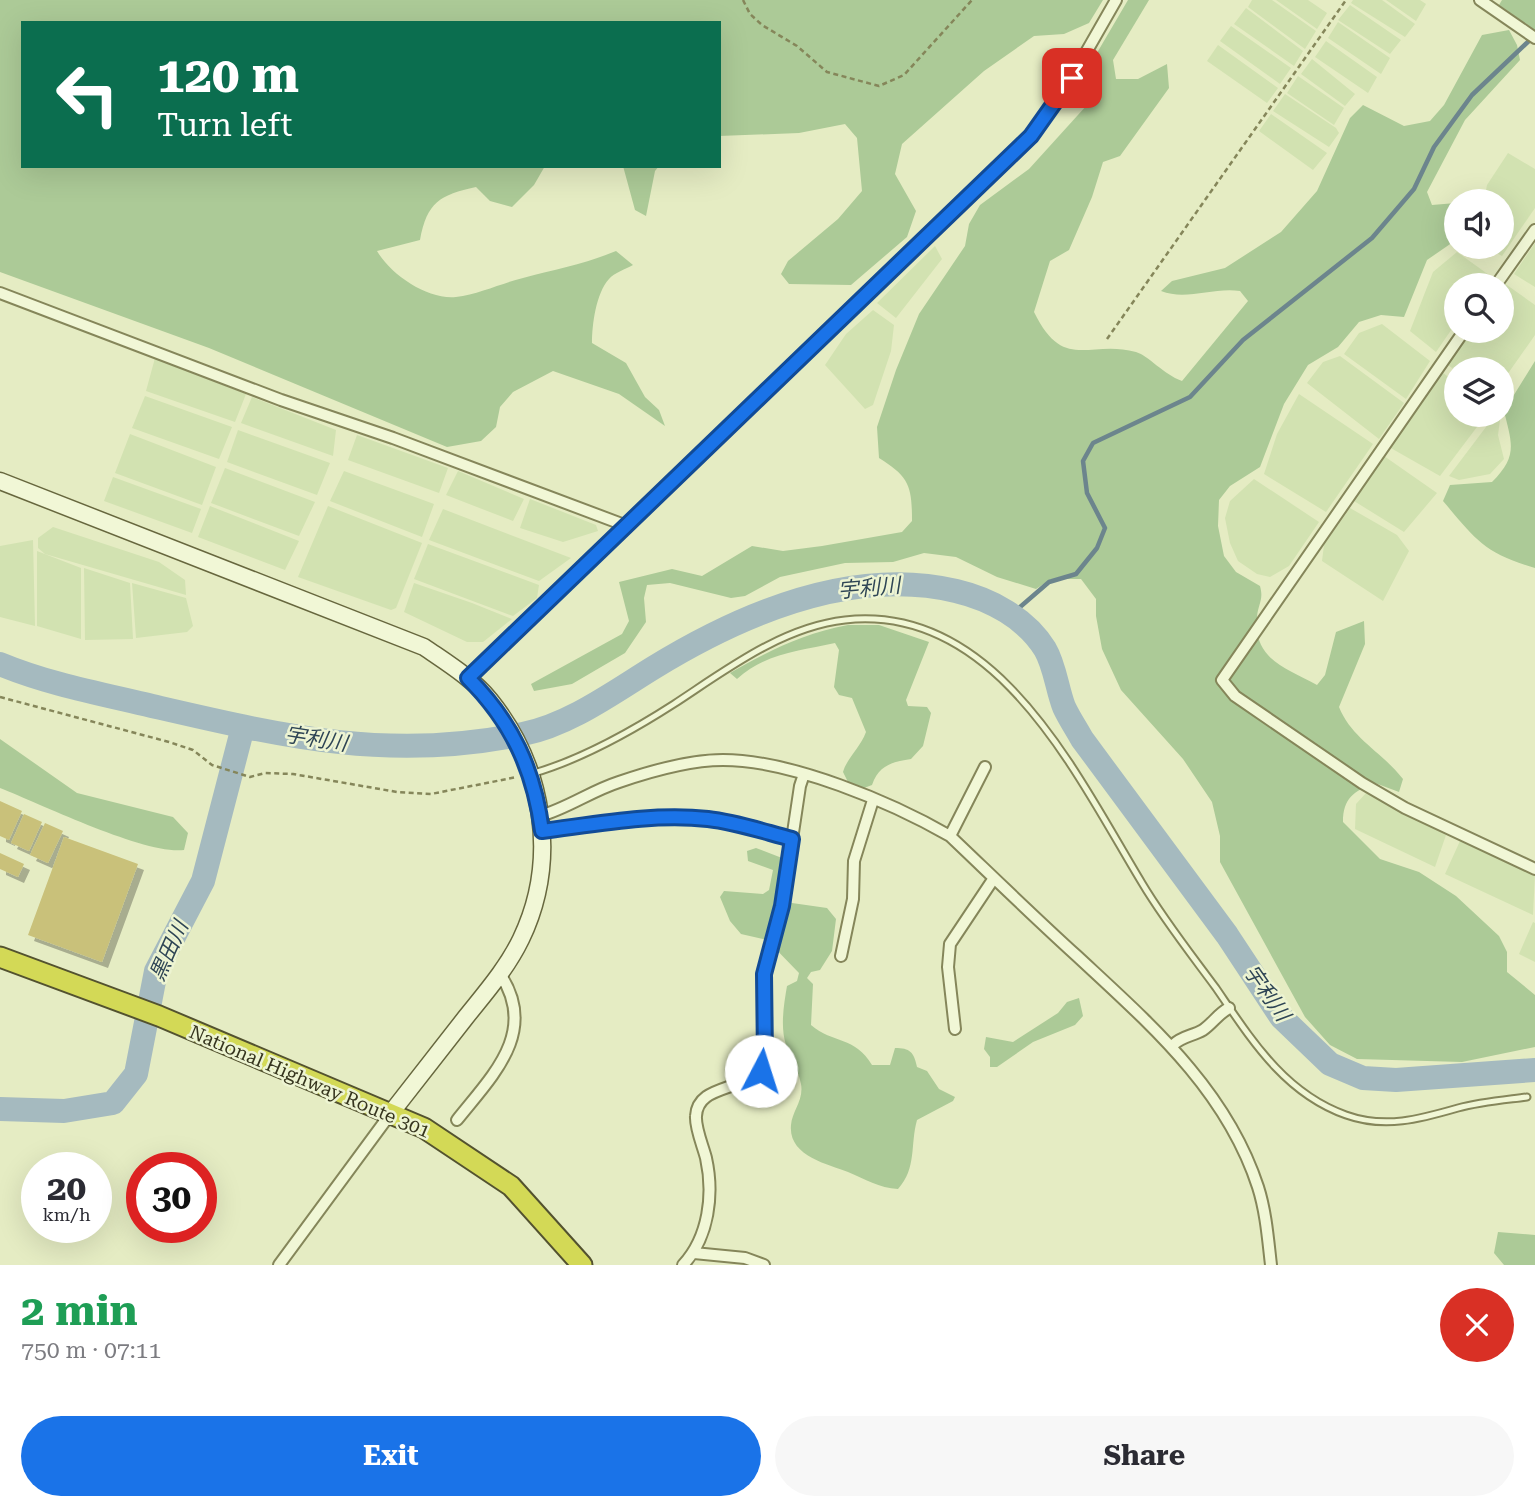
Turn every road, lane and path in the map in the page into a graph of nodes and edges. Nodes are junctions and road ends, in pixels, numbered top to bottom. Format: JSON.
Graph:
{"nodes":[{"id":1,"x":743,"y":0,"type":"edge"},
{"id":2,"x":972,"y":0,"type":"edge"},
{"id":3,"x":1116,"y":0,"type":"edge"},
{"id":4,"x":1346,"y":0,"type":"edge"},
{"id":5,"x":1480,"y":0,"type":"edge"},
{"id":6,"x":1535,"y":38,"type":"edge"},
{"id":7,"x":1535,"y":230,"type":"edge"},
{"id":8,"x":1505,"y":273,"type":"edge"},
{"id":9,"x":0,"y":293,"type":"edge"},
{"id":10,"x":1107,"y":339,"type":"dead end"},
{"id":11,"x":1456,"y":343,"type":"edge"},
{"id":12,"x":0,"y":481,"type":"edge"},
{"id":13,"x":626,"y":526,"type":"junction"},
{"id":14,"x":468,"y":678,"type":"junction"},
{"id":15,"x":0,"y":697,"type":"edge"},
{"id":16,"x":985,"y":766,"type":"dead end"},
{"id":17,"x":530,"y":770,"type":"junction"},
{"id":18,"x":804,"y":774,"type":"junction"},
{"id":19,"x":873,"y":800,"type":"junction"},
{"id":20,"x":541,"y":824,"type":"junction"},
{"id":21,"x":950,"y":836,"type":"junction"},
{"id":22,"x":792,"y":839,"type":"junction"},
{"id":23,"x":1535,"y":869,"type":"edge"},
{"id":24,"x":994,"y":878,"type":"junction"},
{"id":25,"x":841,"y":956,"type":"dead end"},
{"id":26,"x":0,"y":957,"type":"edge"},
{"id":27,"x":500,"y":974,"type":"junction"},
{"id":28,"x":1229,"y":1008,"type":"junction"},
{"id":29,"x":955,"y":1029,"type":"dead end"},
{"id":30,"x":1172,"y":1045,"type":"junction"},
{"id":31,"x":1527,"y":1097,"type":"dead end"},
{"id":32,"x":391,"y":1113,"type":"junction"},
{"id":33,"x":457,"y":1120,"type":"dead end"},
{"id":34,"x":694,"y":1253,"type":"junction"},
{"id":35,"x":279,"y":1265,"type":"edge"},
{"id":36,"x":582,"y":1265,"type":"edge"},
{"id":37,"x":683,"y":1265,"type":"edge"},
{"id":38,"x":764,"y":1265,"type":"edge"},
{"id":39,"x":1271,"y":1265,"type":"edge"}],
"edges":[{"from":1,"to":2,"type":"path"},
{"from":3,"to":13,"type":"street"},
{"from":4,"to":10,"type":"path"},
{"from":5,"to":6,"type":"street"},
{"from":7,"to":8,"type":"street"},
{"from":9,"to":13,"type":"street"},
{"from":11,"to":23,"type":"street"},
{"from":12,"to":14,"type":"street"},
{"from":13,"to":14,"type":"street"},
{"from":14,"to":17,"type":"street"},
{"from":15,"to":17,"type":"path"},
{"from":16,"to":21,"type":"street"},
{"from":17,"to":20,"type":"street"},
{"from":17,"to":28,"type":"lane"},
{"from":18,"to":19,"type":"street"},
{"from":18,"to":20,"type":"street"},
{"from":18,"to":22,"type":"street"},
{"from":19,"to":21,"type":"street"},
{"from":19,"to":25,"type":"street"},
{"from":20,"to":22,"type":"street"},
{"from":20,"to":27,"type":"street"},
{"from":21,"to":24,"type":"street"},
{"from":22,"to":34,"type":"street"},
{"from":24,"to":29,"type":"street"},
{"from":24,"to":30,"type":"street"},
{"from":26,"to":32,"type":"highway","name":"National Highway Route 301"},
{"from":27,"to":32,"type":"street"},
{"from":27,"to":33,"type":"street"},
{"from":28,"to":30,"type":"street"},
{"from":28,"to":31,"type":"lane"},
{"from":30,"to":39,"type":"street"},
{"from":32,"to":35,"type":"street"},
{"from":32,"to":36,"type":"highway","name":"National Highway Route 301"},
{"from":34,"to":37,"type":"street"},
{"from":34,"to":38,"type":"street"}]}
